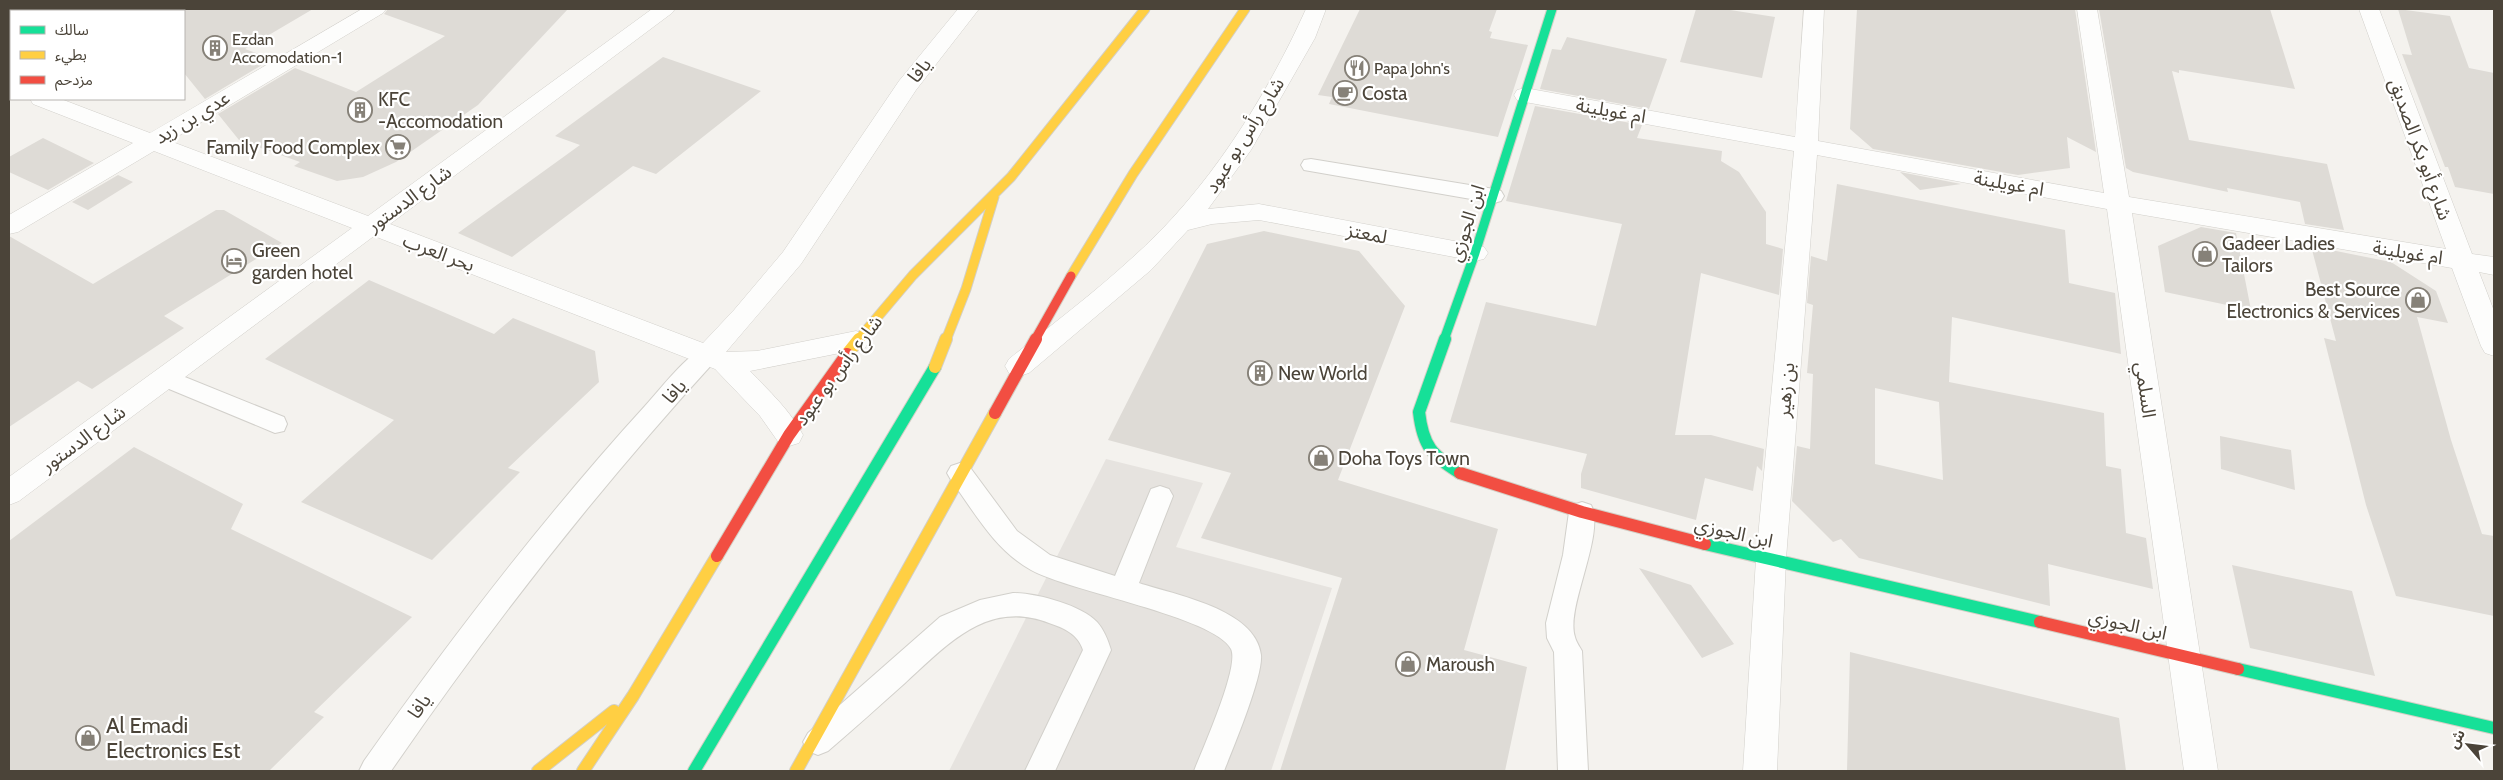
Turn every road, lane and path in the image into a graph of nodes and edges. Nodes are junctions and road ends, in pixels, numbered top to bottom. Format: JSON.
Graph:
{"nodes":[{"id":1,"x":376,"y":9,"type":"edge"},
{"id":2,"x":665,"y":9,"type":"edge"},
{"id":3,"x":969,"y":9,"type":"edge"},
{"id":4,"x":1145,"y":9,"type":"edge"},
{"id":5,"x":1245,"y":9,"type":"edge"},
{"id":6,"x":1316,"y":9,"type":"edge"},
{"id":7,"x":1552,"y":9,"type":"edge"},
{"id":8,"x":1814,"y":9,"type":"edge"},
{"id":9,"x":2087,"y":9,"type":"edge"},
{"id":10,"x":2369,"y":9,"type":"edge"},
{"id":11,"x":1525,"y":95,"type":"junction"},
{"id":12,"x":44,"y":100,"type":"edge"},
{"id":13,"x":153,"y":141,"type":"junction"},
{"id":14,"x":1806,"y":146,"type":"junction"},
{"id":15,"x":1311,"y":165,"type":"dead end"},
{"id":16,"x":1225,"y":172,"type":"junction"},
{"id":17,"x":994,"y":195,"type":"junction"},
{"id":18,"x":1494,"y":196,"type":"junction"},
{"id":19,"x":2118,"y":202,"type":"junction"},
{"id":20,"x":1259,"y":212,"type":"junction"},
{"id":21,"x":1181,"y":224,"type":"junction"},
{"id":22,"x":9,"y":226,"type":"edge"},
{"id":23,"x":372,"y":226,"type":"junction"},
{"id":24,"x":1475,"y":253,"type":"junction"},
{"id":25,"x":2462,"y":261,"type":"junction"},
{"id":26,"x":2494,"y":266,"type":"edge"},
{"id":27,"x":856,"y":341,"type":"junction"},
{"id":28,"x":2494,"y":346,"type":"edge"},
{"id":29,"x":716,"y":358,"type":"junction"},
{"id":30,"x":1018,"y":367,"type":"junction"},
{"id":31,"x":165,"y":378,"type":"junction"},
{"id":32,"x":275,"y":424,"type":"dead end"},
{"id":33,"x":789,"y":435,"type":"junction"},
{"id":34,"x":960,"y":472,"type":"junction"},
{"id":35,"x":9,"y":493,"type":"edge"},
{"id":36,"x":1160,"y":496,"type":"dead end"},
{"id":37,"x":1582,"y":512,"type":"junction"},
{"id":38,"x":1771,"y":559,"type":"junction"},
{"id":39,"x":1123,"y":588,"type":"junction"},
{"id":40,"x":2185,"y":656,"type":"junction"},
{"id":41,"x":633,"y":696,"type":"junction"},
{"id":42,"x":2494,"y":728,"type":"edge"},
{"id":43,"x":801,"y":762,"type":"edge"},
{"id":44,"x":374,"y":771,"type":"edge"},
{"id":45,"x":538,"y":771,"type":"edge"},
{"id":46,"x":583,"y":771,"type":"edge"},
{"id":47,"x":694,"y":771,"type":"edge"},
{"id":48,"x":1040,"y":771,"type":"edge"},
{"id":49,"x":1209,"y":771,"type":"edge"},
{"id":50,"x":1573,"y":771,"type":"edge"},
{"id":51,"x":1760,"y":771,"type":"edge"},
{"id":52,"x":2201,"y":771,"type":"edge"}],
"edges":[{"from":1,"to":13,"type":"street","name":"عدي بن زيد"},
{"from":2,"to":23,"type":"street","name":"شارع الدستور"},
{"from":3,"to":29,"type":"street","name":"يافا"},
{"from":4,"to":17,"type":"main road","name":"شارع رأس بو عبود"},
{"from":5,"to":30,"type":"main road","name":"شارع رأس بو عبود"},
{"from":6,"to":16,"type":"street","name":"شارع رأس بو عبود"},
{"from":7,"to":11,"type":"main road","name":"ابن الجوزي"},
{"from":8,"to":14,"type":"street","name":"بن زهير"},
{"from":9,"to":19,"type":"street","name":"السلمي"},
{"from":10,"to":25,"type":"street","name":"شارع أبو بكر الصديق"},
{"from":11,"to":14,"type":"street","name":"ام غويلينة"},
{"from":11,"to":18,"type":"main road","name":"ابن الجوزي"},
{"from":12,"to":13,"type":"street","name":"بحر العرب"},
{"from":13,"to":22,"type":"street","name":"عدي بن زيد"},
{"from":13,"to":23,"type":"street","name":"بحر العرب"},
{"from":14,"to":19,"type":"street","name":"ام غويلينة"},
{"from":14,"to":38,"type":"street","name":"بن زهير"},
{"from":15,"to":18,"type":"lane"},
{"from":16,"to":20,"type":"street","name":"لمعتز"},
{"from":16,"to":21,"type":"street","name":"شارع رأس بو عبود"},
{"from":17,"to":27,"type":"main road","name":"شارع رأس بو عبود"},
{"from":17,"to":47,"type":"main road"},
{"from":18,"to":24,"type":"main road","name":"ابن الجوزي"},
{"from":19,"to":25,"type":"street","name":"ام غويلينة"},
{"from":19,"to":40,"type":"street","name":"السلمي"},
{"from":20,"to":21,"type":"street","name":"لمعتز"},
{"from":20,"to":24,"type":"street","name":"لمعتز"},
{"from":21,"to":30,"type":"street","name":"شارع رأس بو عبود"},
{"from":23,"to":29,"type":"street","name":"بحر العرب"},
{"from":23,"to":31,"type":"street","name":"شارع الدستور"},
{"from":24,"to":37,"type":"main road","name":"ابن الجوزي"},
{"from":25,"to":26,"type":"street","name":"ام غويلينة"},
{"from":25,"to":28,"type":"street","name":"شارع أبو بكر الصديق"},
{"from":27,"to":29,"type":"street","name":"بحر العرب"},
{"from":27,"to":33,"type":"main road","name":"شارع رأس بو عبود"},
{"from":29,"to":33,"type":"street","name":"بحر العرب"},
{"from":29,"to":44,"type":"lane","name":"يافا"},
{"from":30,"to":34,"type":"main road","name":"شارع رأس بو عبود"},
{"from":31,"to":32,"type":"lane"},
{"from":31,"to":35,"type":"street","name":"شارع الدستور"},
{"from":33,"to":41,"type":"main road","name":"شارع رأس بو عبود"},
{"from":34,"to":39,"type":"lane"},
{"from":34,"to":43,"type":"main road","name":"شارع رأس بو عبود"},
{"from":36,"to":39,"type":"lane"},
{"from":37,"to":38,"type":"main road","name":"ابن الجوزي"},
{"from":37,"to":50,"type":"lane"},
{"from":38,"to":40,"type":"main road","name":"ابن الجوزي"},
{"from":38,"to":51,"type":"street","name":"بن زهير"},
{"from":39,"to":49,"type":"lane"},
{"from":40,"to":42,"type":"main road","name":"ابن الجوزي"},
{"from":40,"to":52,"type":"street","name":"السلمي"},
{"from":41,"to":45,"type":"main road"},
{"from":41,"to":46,"type":"main road","name":"شارع رأس بو عبود"},
{"from":43,"to":48,"type":"lane"}]}
